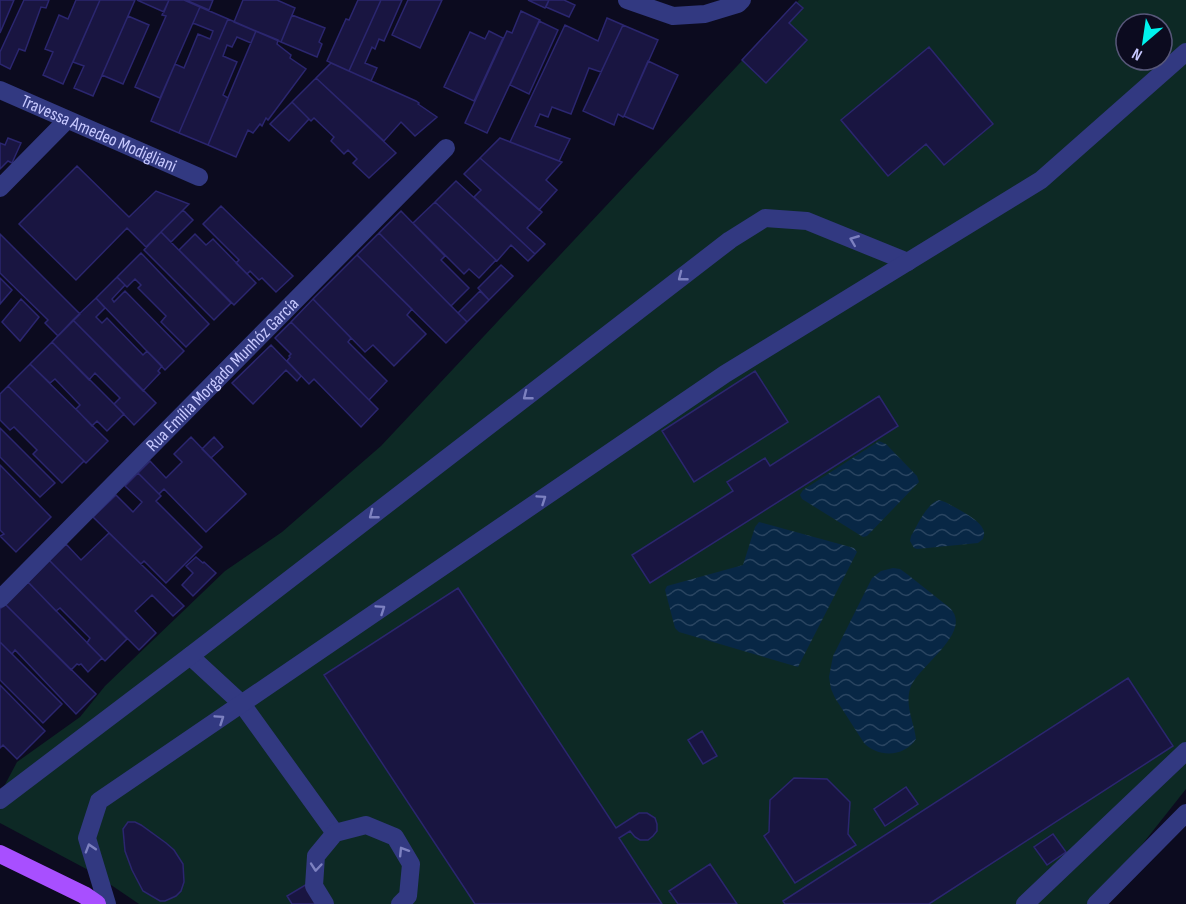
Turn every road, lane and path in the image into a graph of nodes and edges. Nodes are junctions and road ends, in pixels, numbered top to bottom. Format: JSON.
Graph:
{"nodes":[{"id":1,"x":627,"y":0,"type":"edge"},
{"id":2,"x":742,"y":0,"type":"edge"},
{"id":3,"x":1186,"y":52,"type":"edge"},
{"id":4,"x":0,"y":90,"type":"edge"},
{"id":5,"x":67,"y":120,"type":"junction"},
{"id":6,"x":446,"y":148,"type":"dead end"},
{"id":7,"x":198,"y":177,"type":"dead end"},
{"id":8,"x":0,"y":188,"type":"edge"},
{"id":9,"x":908,"y":262,"type":"junction"},
{"id":10,"x":0,"y":599,"type":"edge"},
{"id":11,"x":190,"y":656,"type":"junction"},
{"id":12,"x":242,"y":704,"type":"junction"},
{"id":13,"x":1186,"y":751,"type":"edge"},
{"id":14,"x":0,"y":800,"type":"edge"},
{"id":15,"x":1186,"y":813,"type":"edge"},
{"id":16,"x":335,"y":833,"type":"junction"},
{"id":17,"x":0,"y":854,"type":"edge"},
{"id":18,"x":97,"y":904,"type":"edge"},
{"id":19,"x":107,"y":904,"type":"edge"},
{"id":20,"x":325,"y":904,"type":"edge"},
{"id":21,"x":400,"y":904,"type":"edge"},
{"id":22,"x":1025,"y":904,"type":"edge"},
{"id":23,"x":1096,"y":904,"type":"edge"}],
"edges":[{"from":1,"to":2,"type":"street"},
{"from":3,"to":9,"type":"street"},
{"from":4,"to":5,"type":"street","name":"Travessa Amedeo Modigliani"},
{"from":5,"to":7,"type":"street","name":"Travessa Amedeo Modigliani"},
{"from":5,"to":8,"type":"street"},
{"from":6,"to":10,"type":"street","name":"Rua Emília Morgado Munhóz García"},
{"from":9,"to":11,"type":"street","one_way":true},
{"from":12,"to":9,"type":"street","one_way":true},
{"from":11,"to":12,"type":"street"},
{"from":11,"to":14,"type":"street"},
{"from":12,"to":16,"type":"street"},
{"from":19,"to":12,"type":"street","one_way":true},
{"from":13,"to":22,"type":"street"},
{"from":15,"to":23,"type":"street"},
{"from":16,"to":20,"type":"street","one_way":true},
{"from":21,"to":16,"type":"street","one_way":true},
{"from":17,"to":18,"type":"main road"}]}
